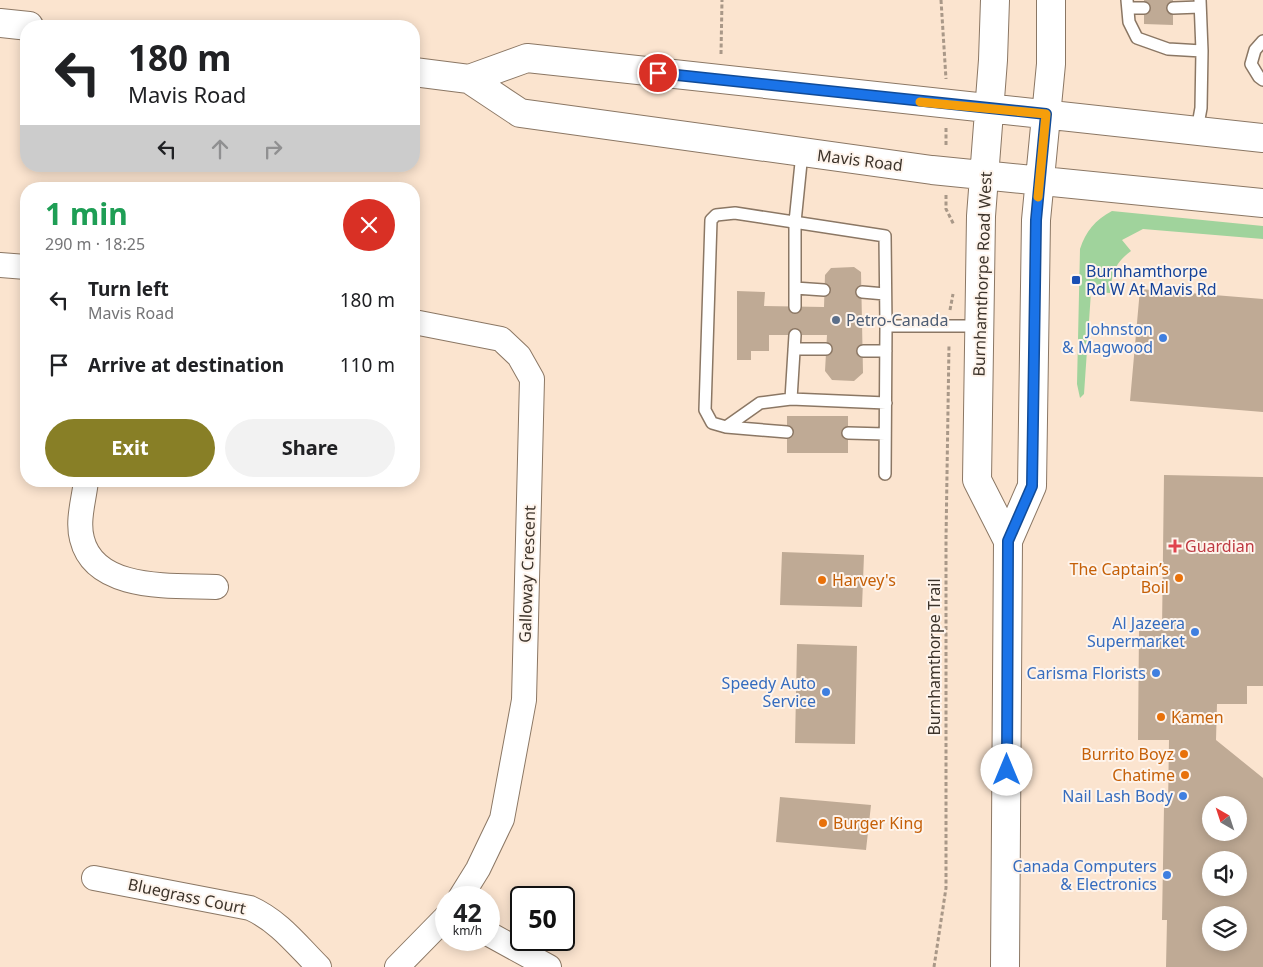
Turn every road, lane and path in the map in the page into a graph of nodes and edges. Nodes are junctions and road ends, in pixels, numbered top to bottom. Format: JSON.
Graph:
{"nodes":[{"id":1,"x":722,"y":0,"type":"edge"},
{"id":2,"x":941,"y":0,"type":"edge"},
{"id":3,"x":995,"y":0,"type":"edge"},
{"id":4,"x":1051,"y":0,"type":"edge"},
{"id":5,"x":1127,"y":4,"type":"edge"},
{"id":6,"x":1200,"y":4,"type":"edge"},
{"id":7,"x":1144,"y":8,"type":"dead end"},
{"id":8,"x":1173,"y":8,"type":"dead end"},
{"id":9,"x":0,"y":23,"type":"edge"},
{"id":10,"x":20,"y":25,"type":"edge"},
{"id":11,"x":1263,"y":41,"type":"edge"},
{"id":12,"x":1202,"y":51,"type":"junction"},
{"id":13,"x":721,"y":58,"type":"dead end"},
{"id":14,"x":420,"y":73,"type":"edge"},
{"id":15,"x":469,"y":79,"type":"junction"},
{"id":16,"x":1263,"y":80,"type":"edge"},
{"id":17,"x":946,"y":104,"type":"junction"},
{"id":18,"x":989,"y":108,"type":"junction"},
{"id":19,"x":1046,"y":114,"type":"junction"},
{"id":20,"x":1197,"y":130,"type":"junction"},
{"id":21,"x":1263,"y":138,"type":"edge"},
{"id":22,"x":802,"y":153,"type":"junction"},
{"id":23,"x":946,"y":171,"type":"junction"},
{"id":24,"x":984,"y":175,"type":"junction"},
{"id":25,"x":1040,"y":180,"type":"junction"},
{"id":26,"x":1263,"y":203,"type":"edge"},
{"id":27,"x":946,"y":210,"type":"dead end"},
{"id":28,"x":795,"y":222,"type":"junction"},
{"id":29,"x":0,"y":265,"type":"edge"},
{"id":30,"x":20,"y":267,"type":"edge"},
{"id":31,"x":795,"y":288,"type":"junction"},
{"id":32,"x":824,"y":290,"type":"dead end"},
{"id":33,"x":862,"y":292,"type":"dead end"},
{"id":34,"x":885,"y":294,"type":"junction"},
{"id":35,"x":795,"y":307,"type":"dead end"},
{"id":36,"x":420,"y":323,"type":"edge"},
{"id":37,"x":886,"y":326,"type":"junction"},
{"id":38,"x":979,"y":326,"type":"junction"},
{"id":39,"x":795,"y":335,"type":"dead end"},
{"id":40,"x":949,"y":346,"type":"dead end"},
{"id":41,"x":794,"y":350,"type":"junction"},
{"id":42,"x":826,"y":350,"type":"dead end"},
{"id":43,"x":863,"y":351,"type":"dead end"},
{"id":44,"x":886,"y":351,"type":"junction"},
{"id":45,"x":791,"y":398,"type":"junction"},
{"id":46,"x":886,"y":403,"type":"junction"},
{"id":47,"x":726,"y":427,"type":"junction"},
{"id":48,"x":787,"y":432,"type":"dead end"},
{"id":49,"x":848,"y":433,"type":"dead end"},
{"id":50,"x":885,"y":434,"type":"junction"},
{"id":51,"x":885,"y":474,"type":"dead end"},
{"id":52,"x":85,"y":487,"type":"edge"},
{"id":53,"x":1008,"y":541,"type":"junction"},
{"id":54,"x":216,"y":587,"type":"dead end"},
{"id":55,"x":94,"y":878,"type":"dead end"},
{"id":56,"x":468,"y":886,"type":"edge"},
{"id":57,"x":435,"y":928,"type":"edge"},
{"id":58,"x":500,"y":940,"type":"edge"},
{"id":59,"x":319,"y":967,"type":"edge"},
{"id":60,"x":398,"y":967,"type":"edge"},
{"id":61,"x":549,"y":967,"type":"edge"},
{"id":62,"x":934,"y":967,"type":"edge"},
{"id":63,"x":1005,"y":967,"type":"edge"}],
"edges":[{"from":1,"to":13,"type":"path"},
{"from":2,"to":17,"type":"path"},
{"from":3,"to":18,"type":"main road","name":"Burnhamthorpe Road West"},
{"from":4,"to":19,"type":"main road","name":"Burnhamthorpe Road West"},
{"from":5,"to":7,"type":"lane"},
{"from":5,"to":12,"type":"lane"},
{"from":6,"to":8,"type":"lane"},
{"from":6,"to":12,"type":"lane"},
{"from":9,"to":10,"type":"main road"},
{"from":11,"to":16,"type":"lane"},
{"from":12,"to":20,"type":"lane"},
{"from":14,"to":15,"type":"main road","name":"Mavis Road"},
{"from":15,"to":17,"type":"main road","name":"Mavis Road"},
{"from":15,"to":22,"type":"main road","name":"Mavis Road"},
{"from":17,"to":18,"type":"main road","name":"Mavis Road"},
{"from":17,"to":23,"type":"path"},
{"from":18,"to":19,"type":"main road","name":"Mavis Road"},
{"from":18,"to":24,"type":"main road","name":"Burnhamthorpe Road West"},
{"from":19,"to":20,"type":"main road","name":"Mavis Road"},
{"from":19,"to":25,"type":"main road","name":"Burnhamthorpe Road West"},
{"from":20,"to":21,"type":"main road","name":"Mavis Road"},
{"from":22,"to":23,"type":"main road","name":"Mavis Road"},
{"from":22,"to":28,"type":"lane"},
{"from":23,"to":24,"type":"main road","name":"Mavis Road"},
{"from":23,"to":27,"type":"path"},
{"from":24,"to":25,"type":"main road","name":"Mavis Road"},
{"from":24,"to":38,"type":"main road","name":"Burnhamthorpe Road West"},
{"from":25,"to":26,"type":"main road","name":"Mavis Road"},
{"from":25,"to":53,"type":"main road","name":"Burnhamthorpe Road West"},
{"from":28,"to":31,"type":"lane"},
{"from":28,"to":34,"type":"lane"},
{"from":28,"to":47,"type":"lane"},
{"from":29,"to":30,"type":"street"},
{"from":31,"to":32,"type":"lane"},
{"from":31,"to":35,"type":"lane"},
{"from":33,"to":34,"type":"lane"},
{"from":34,"to":37,"type":"lane"},
{"from":36,"to":56,"type":"street","name":"Galloway Crescent"},
{"from":37,"to":38,"type":"lane"},
{"from":37,"to":44,"type":"lane"},
{"from":38,"to":53,"type":"main road","name":"Burnhamthorpe Road West"},
{"from":39,"to":41,"type":"lane"},
{"from":40,"to":62,"type":"path","name":"Burnhamthorpe Trail"},
{"from":41,"to":42,"type":"lane"},
{"from":41,"to":45,"type":"lane"},
{"from":43,"to":44,"type":"lane"},
{"from":44,"to":46,"type":"lane"},
{"from":45,"to":46,"type":"lane"},
{"from":45,"to":47,"type":"lane"},
{"from":46,"to":50,"type":"lane"},
{"from":47,"to":48,"type":"lane"},
{"from":49,"to":50,"type":"lane"},
{"from":50,"to":51,"type":"lane"},
{"from":52,"to":54,"type":"street"},
{"from":53,"to":63,"type":"main road","name":"Burnhamthorpe Road West"},
{"from":55,"to":59,"type":"street","name":"Bluegrass Court"},
{"from":57,"to":60,"type":"street"},
{"from":58,"to":61,"type":"street"}]}
